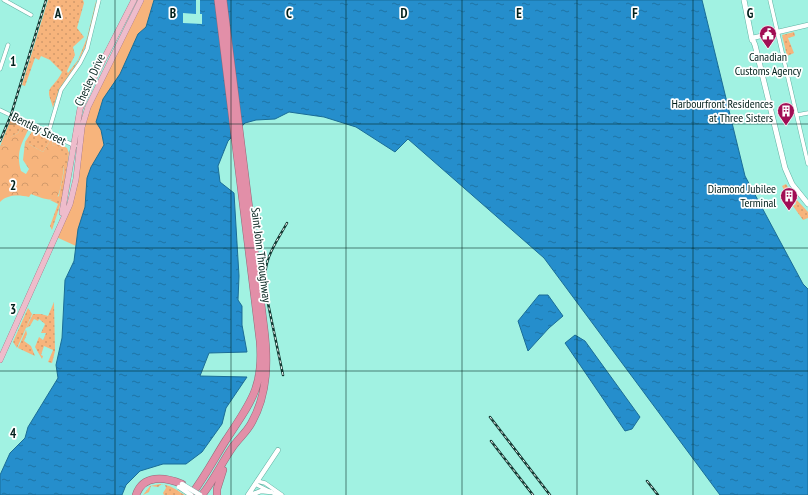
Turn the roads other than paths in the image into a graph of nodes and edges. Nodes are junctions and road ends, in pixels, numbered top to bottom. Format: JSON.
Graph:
{"nodes":[{"id":1,"x":4,"y":0,"type":"edge"},
{"id":2,"x":99,"y":0,"type":"edge"},
{"id":3,"x":134,"y":0,"type":"edge"},
{"id":4,"x":141,"y":0,"type":"edge"},
{"id":5,"x":218,"y":0,"type":"edge"},
{"id":6,"x":223,"y":0,"type":"edge"},
{"id":7,"x":744,"y":0,"type":"edge"},
{"id":8,"x":770,"y":0,"type":"edge"},
{"id":9,"x":31,"y":15,"type":"dead end"},
{"id":10,"x":808,"y":25,"type":"edge"},
{"id":11,"x":777,"y":32,"type":"junction"},
{"id":12,"x":752,"y":38,"type":"junction"},
{"id":13,"x":8,"y":45,"type":"dead end"},
{"id":14,"x":0,"y":69,"type":"edge"},
{"id":15,"x":94,"y":85,"type":"junction"},
{"id":16,"x":0,"y":110,"type":"edge"},
{"id":17,"x":808,"y":113,"type":"edge"},
{"id":18,"x":796,"y":115,"type":"junction"},
{"id":19,"x":48,"y":134,"type":"junction"},
{"id":20,"x":73,"y":145,"type":"junction"},
{"id":21,"x":80,"y":146,"type":"junction"},
{"id":22,"x":808,"y":164,"type":"edge"},
{"id":23,"x":808,"y":204,"type":"edge"},
{"id":24,"x":61,"y":220,"type":"junction"},
{"id":25,"x":0,"y":360,"type":"edge"},
{"id":26,"x":264,"y":364,"type":"junction"},
{"id":27,"x":264,"y":387,"type":"junction"},
{"id":28,"x":247,"y":430,"type":"junction"},
{"id":29,"x":278,"y":450,"type":"dead end"},
{"id":30,"x":219,"y":483,"type":"junction"},
{"id":31,"x":256,"y":483,"type":"junction"},
{"id":32,"x":180,"y":486,"type":"junction"},
{"id":33,"x":271,"y":492,"type":"junction"},
{"id":34,"x":136,"y":495,"type":"edge"},
{"id":35,"x":140,"y":495,"type":"edge"},
{"id":36,"x":190,"y":495,"type":"edge"},
{"id":37,"x":200,"y":495,"type":"edge"},
{"id":38,"x":217,"y":495,"type":"edge"},
{"id":39,"x":221,"y":495,"type":"edge"},
{"id":40,"x":250,"y":495,"type":"edge"},
{"id":41,"x":277,"y":495,"type":"edge"},
{"id":42,"x":282,"y":495,"type":"edge"}],
"edges":[{"from":1,"to":9,"type":"street"},
{"from":2,"to":19,"type":"street"},
{"from":3,"to":15,"type":"main road","name":"Chesley Drive"},
{"from":4,"to":15,"type":"main road","name":"Chesley Drive"},
{"from":5,"to":26,"type":"highway","name":"Saint John Throughway"},
{"from":6,"to":26,"type":"highway","name":"Saint John Throughway"},
{"from":7,"to":12,"type":"main road"},
{"from":8,"to":11,"type":"street"},
{"from":10,"to":11,"type":"street"},
{"from":11,"to":12,"type":"street"},
{"from":11,"to":18,"type":"street"},
{"from":12,"to":23,"type":"main road"},
{"from":13,"to":14,"type":"street"},
{"from":15,"to":20,"type":"main road","name":"Chesley Drive"},
{"from":15,"to":21,"type":"main road","name":"Chesley Drive"},
{"from":16,"to":19,"type":"street","name":"Bentley Street"},
{"from":17,"to":18,"type":"street"},
{"from":18,"to":22,"type":"street"},
{"from":19,"to":20,"type":"street","name":"Bentley Street"},
{"from":20,"to":21,"type":"street","name":"Bentley Street"},
{"from":20,"to":24,"type":"main road","name":"Chesley Drive"},
{"from":21,"to":24,"type":"main road","name":"Chesley Drive"},
{"from":24,"to":25,"type":"main road","name":"Chesley Drive"},
{"from":26,"to":27,"type":"highway","name":"Saint John Throughway"},
{"from":26,"to":36,"type":"highway","name":"Saint John Throughway"},
{"from":27,"to":28,"type":"highway","name":"Saint John Throughway"},
{"from":27,"to":37,"type":"highway","name":"Saint John Throughway"},
{"from":28,"to":30,"type":"highway"},
{"from":28,"to":37,"type":"highway","name":"Saint John Throughway"},
{"from":29,"to":31,"type":"street"},
{"from":30,"to":38,"type":"highway"},
{"from":30,"to":39,"type":"highway"},
{"from":31,"to":33,"type":"street"},
{"from":31,"to":40,"type":"street"},
{"from":31,"to":42,"type":"street"},
{"from":32,"to":34,"type":"highway"},
{"from":32,"to":35,"type":"highway"},
{"from":32,"to":36,"type":"street","bridge":true},
{"from":32,"to":37,"type":"street","bridge":true},
{"from":33,"to":40,"type":"street"},
{"from":33,"to":41,"type":"street"}]}
